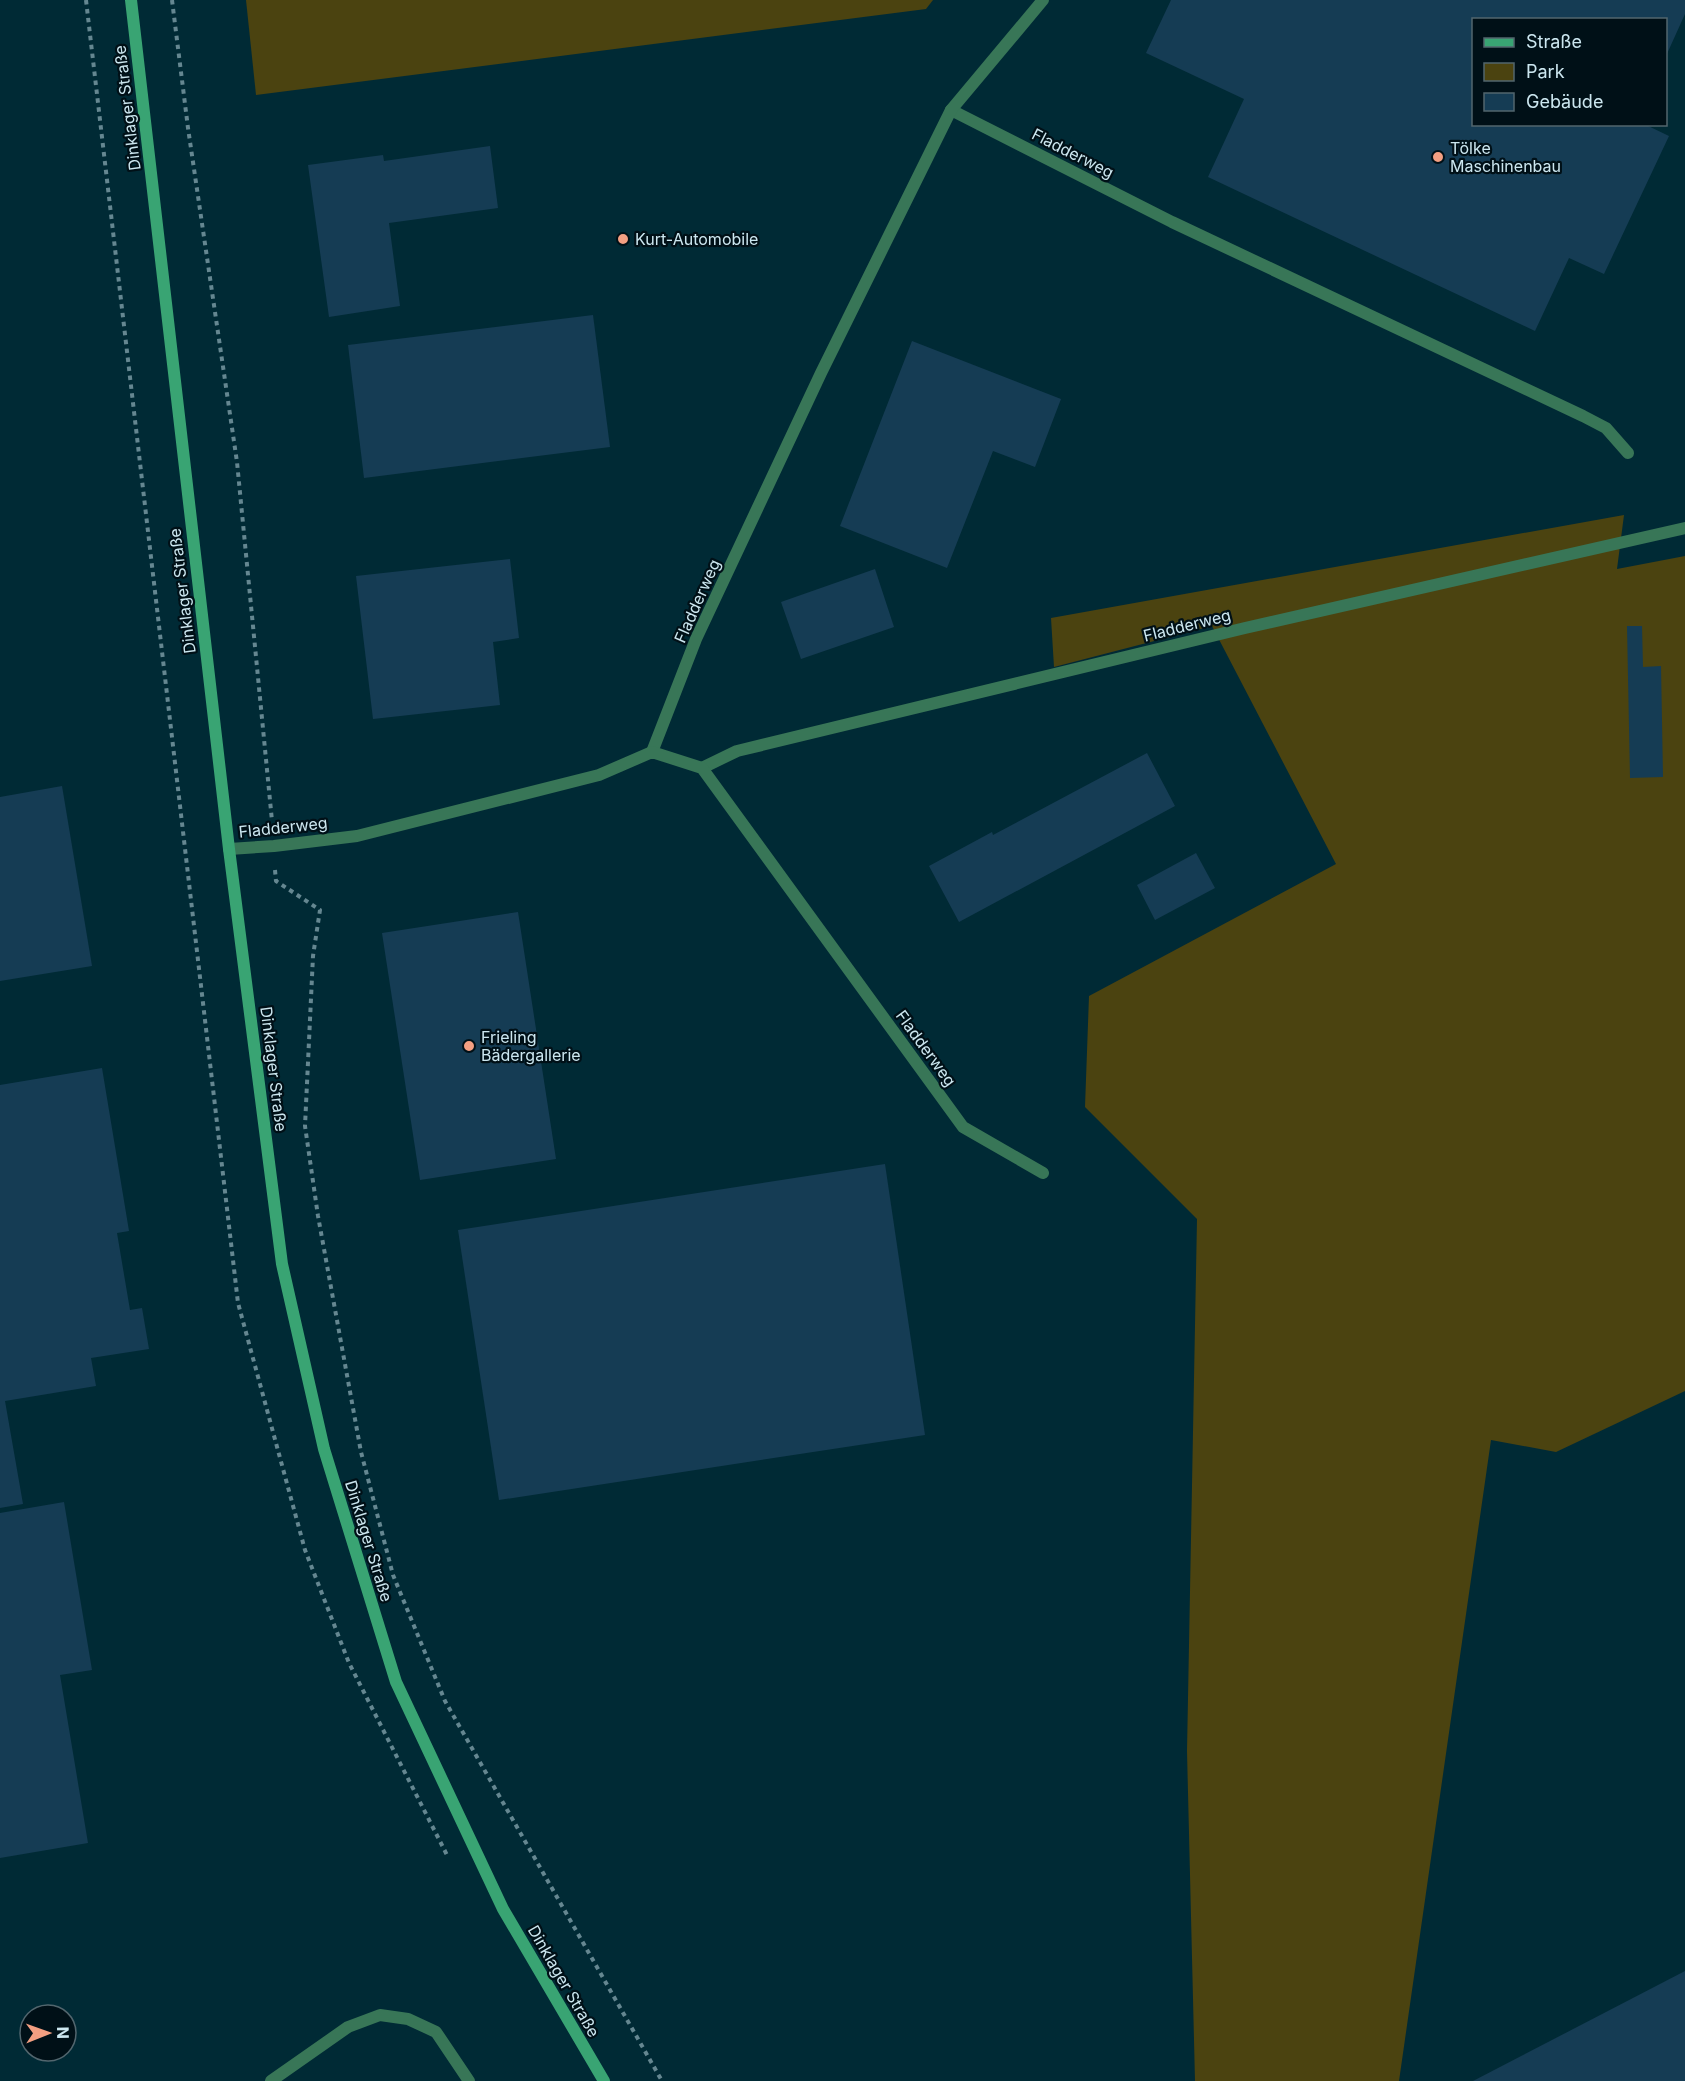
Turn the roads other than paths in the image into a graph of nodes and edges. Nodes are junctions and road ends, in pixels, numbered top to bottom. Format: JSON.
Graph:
{"nodes":[{"id":1,"x":131,"y":0,"type":"edge"},
{"id":2,"x":1043,"y":0,"type":"edge"},
{"id":3,"x":951,"y":110,"type":"junction"},
{"id":4,"x":1628,"y":453,"type":"dead end"},
{"id":5,"x":1685,"y":528,"type":"edge"},
{"id":6,"x":652,"y":752,"type":"junction"},
{"id":7,"x":702,"y":768,"type":"junction"},
{"id":8,"x":229,"y":849,"type":"junction"},
{"id":9,"x":1043,"y":1173,"type":"dead end"},
{"id":10,"x":271,"y":2081,"type":"edge"},
{"id":11,"x":469,"y":2081,"type":"edge"},
{"id":12,"x":604,"y":2081,"type":"edge"}],
"edges":[{"from":1,"to":8,"type":"main road","name":"Dinklager Straße"},
{"from":2,"to":3,"type":"street","name":"Fladderweg"},
{"from":3,"to":4,"type":"street","name":"Fladderweg"},
{"from":3,"to":6,"type":"street","name":"Fladderweg"},
{"from":5,"to":7,"type":"street","name":"Fladderweg"},
{"from":6,"to":7,"type":"street"},
{"from":6,"to":8,"type":"street","name":"Fladderweg"},
{"from":7,"to":9,"type":"street","name":"Fladderweg"},
{"from":8,"to":12,"type":"main road","name":"Dinklager Straße"},
{"from":10,"to":11,"type":"street"}]}
